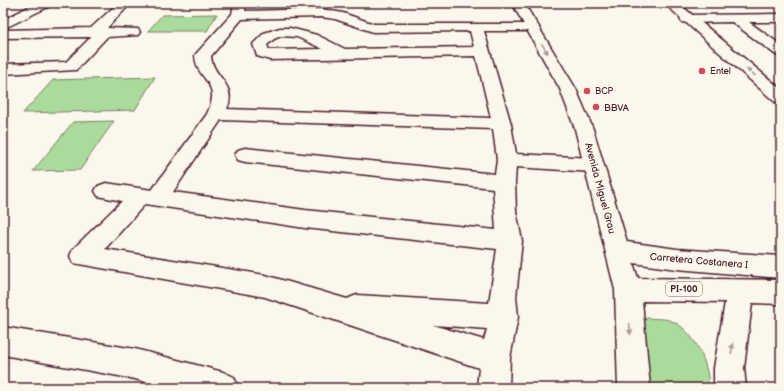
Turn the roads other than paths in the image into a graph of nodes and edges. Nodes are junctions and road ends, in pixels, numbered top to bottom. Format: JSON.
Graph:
{"nodes":[{"id":1,"x":46,"y":3,"type":"edge"},
{"id":2,"x":124,"y":3,"type":"edge"},
{"id":3,"x":518,"y":3,"type":"edge"},
{"id":4,"x":670,"y":3,"type":"edge"},
{"id":5,"x":239,"y":9,"type":"edge"},
{"id":6,"x":339,"y":9,"type":"edge"},
{"id":7,"x":781,"y":18,"type":"edge"},
{"id":8,"x":687,"y":19,"type":"junction"},
{"id":9,"x":736,"y":19,"type":"junction"},
{"id":10,"x":3,"y":25,"type":"edge"},
{"id":11,"x":476,"y":27,"type":"junction"},
{"id":12,"x":532,"y":27,"type":"junction"},
{"id":13,"x":100,"y":32,"type":"junction"},
{"id":14,"x":133,"y":32,"type":"dead end"},
{"id":15,"x":3,"y":34,"type":"edge"},
{"id":16,"x":482,"y":51,"type":"junction"},
{"id":17,"x":781,"y":52,"type":"edge"},
{"id":18,"x":343,"y":54,"type":"dead end"},
{"id":19,"x":3,"y":69,"type":"edge"},
{"id":20,"x":781,"y":98,"type":"edge"},
{"id":21,"x":216,"y":114,"type":"junction"},
{"id":22,"x":502,"y":124,"type":"junction"},
{"id":23,"x":244,"y":155,"type":"dead end"},
{"id":24,"x":507,"y":160,"type":"junction"},
{"id":25,"x":593,"y":165,"type":"junction"},
{"id":26,"x":504,"y":182,"type":"junction"},
{"id":27,"x":106,"y":192,"type":"dead end"},
{"id":28,"x":149,"y":197,"type":"junction"},
{"id":29,"x":510,"y":241,"type":"junction"},
{"id":30,"x":618,"y":251,"type":"junction"},
{"id":31,"x":781,"y":267,"type":"edge"},
{"id":32,"x":628,"y":290,"type":"junction"},
{"id":33,"x":740,"y":290,"type":"junction"},
{"id":34,"x":781,"y":292,"type":"edge"},
{"id":35,"x":326,"y":305,"type":"junction"},
{"id":36,"x":504,"y":317,"type":"junction"},
{"id":37,"x":3,"y":341,"type":"edge"},
{"id":38,"x":495,"y":358,"type":"junction"},
{"id":39,"x":223,"y":388,"type":"edge"},
{"id":40,"x":493,"y":388,"type":"edge"},
{"id":41,"x":634,"y":388,"type":"edge"},
{"id":42,"x":730,"y":388,"type":"edge"}],
"edges":[{"from":1,"to":10,"type":"street"},
{"from":2,"to":13,"type":"street"},
{"from":3,"to":12,"type":"street","name":"Avenida Miguel Grau"},
{"from":4,"to":8,"type":"street"},
{"from":5,"to":6,"type":"street"},
{"from":5,"to":21,"type":"street"},
{"from":6,"to":11,"type":"street"},
{"from":7,"to":9,"type":"street"},
{"from":8,"to":9,"type":"street"},
{"from":20,"to":8,"type":"street","one_way":true},
{"from":9,"to":17,"type":"street"},
{"from":11,"to":12,"type":"street"},
{"from":11,"to":16,"type":"street"},
{"from":12,"to":25,"type":"street","name":"Avenida Miguel Grau","one_way":true},
{"from":13,"to":14,"type":"street"},
{"from":13,"to":15,"type":"street"},
{"from":13,"to":19,"type":"street"},
{"from":16,"to":18,"type":"street"},
{"from":16,"to":22,"type":"street"},
{"from":21,"to":22,"type":"street"},
{"from":21,"to":28,"type":"street"},
{"from":22,"to":24,"type":"street"},
{"from":23,"to":26,"type":"street"},
{"from":24,"to":25,"type":"street"},
{"from":24,"to":26,"type":"street"},
{"from":25,"to":30,"type":"street","name":"Avenida Miguel Grau"},
{"from":26,"to":29,"type":"street"},
{"from":27,"to":28,"type":"street"},
{"from":28,"to":29,"type":"street"},
{"from":28,"to":35,"type":"street"},
{"from":29,"to":36,"type":"street"},
{"from":30,"to":31,"type":"street","name":"Carretera Costanera I"},
{"from":30,"to":32,"type":"street","name":"Avenida Miguel Grau"},
{"from":32,"to":33,"type":"street","number":"PI-100"},
{"from":32,"to":41,"type":"street","name":"Avenida Miguel Grau","one_way":true},
{"from":33,"to":34,"type":"street","number":"PI-100"},
{"from":42,"to":33,"type":"street","one_way":true},
{"from":35,"to":36,"type":"street"},
{"from":35,"to":38,"type":"street"},
{"from":36,"to":38,"type":"street"},
{"from":37,"to":39,"type":"street"},
{"from":38,"to":40,"type":"street"}]}
